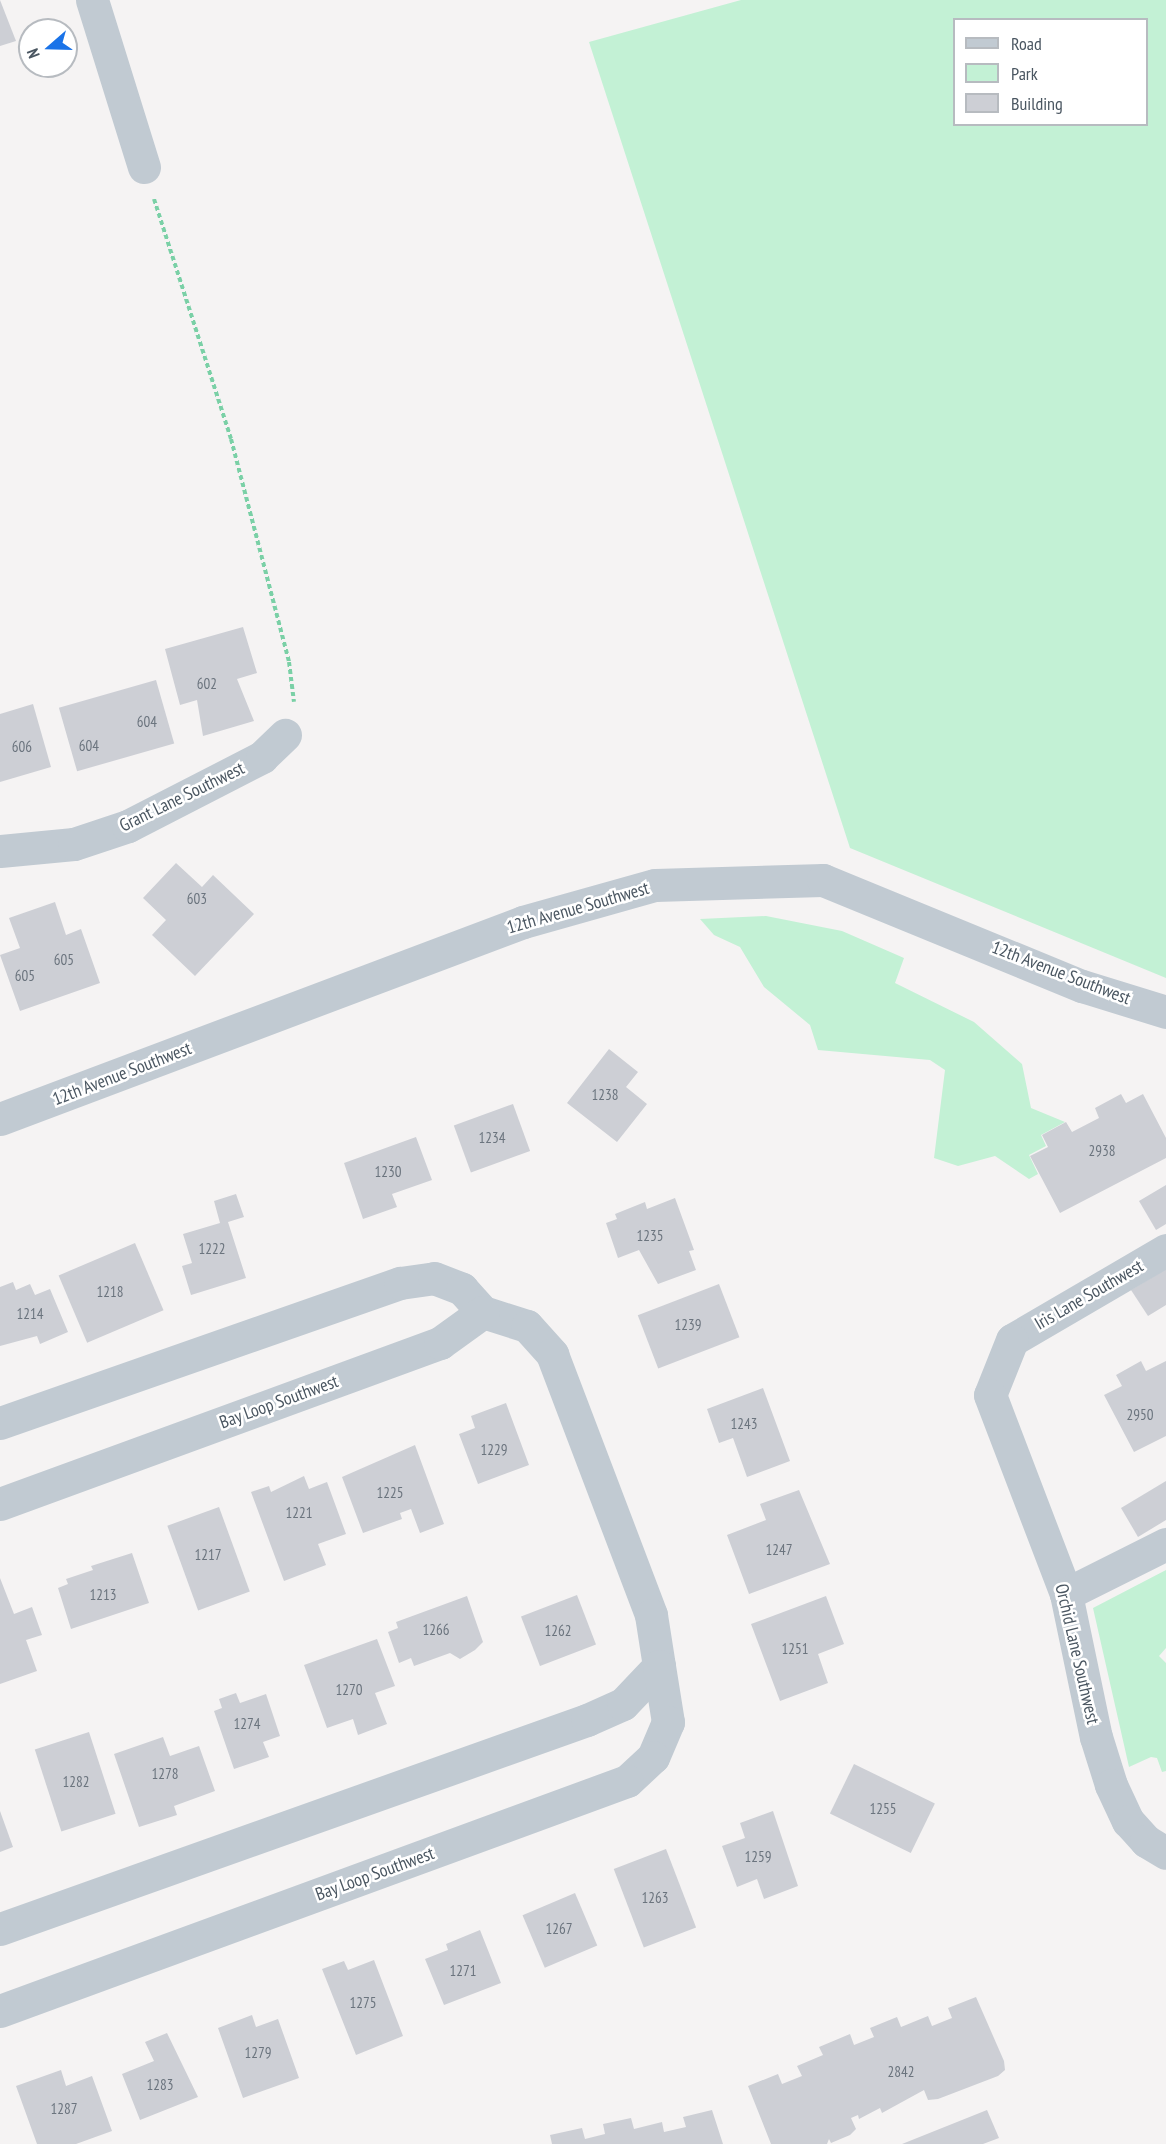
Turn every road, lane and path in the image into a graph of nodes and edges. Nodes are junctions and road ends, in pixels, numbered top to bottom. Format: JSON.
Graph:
{"nodes":[{"id":1,"x":92,"y":0,"type":"edge"},
{"id":2,"x":144,"y":166,"type":"joint"},
{"id":3,"x":285,"y":735,"type":"joint"},
{"id":4,"x":0,"y":851,"type":"edge"},
{"id":5,"x":1166,"y":1012,"type":"edge"},
{"id":6,"x":0,"y":1119,"type":"edge"},
{"id":7,"x":1166,"y":1250,"type":"edge"},
{"id":8,"x":483,"y":1312,"type":"junction"},
{"id":9,"x":1012,"y":1340,"type":"joint"},
{"id":10,"x":0,"y":1423,"type":"edge"},
{"id":11,"x":0,"y":1504,"type":"edge"},
{"id":12,"x":1166,"y":1544,"type":"edge"},
{"id":13,"x":1066,"y":1594,"type":"junction"},
{"id":14,"x":659,"y":1666,"type":"junction"},
{"id":15,"x":1166,"y":1853,"type":"edge"},
{"id":16,"x":0,"y":1929,"type":"edge"},
{"id":17,"x":0,"y":2011,"type":"edge"}],
"edges":[{"from":1,"to":2,"type":"street"},
{"from":2,"to":3,"type":"path"},
{"from":3,"to":4,"type":"street","name":"Grant Lane Southwest"},
{"from":5,"to":6,"type":"street","name":"12th Avenue Southwest"},
{"from":7,"to":9,"type":"street","name":"Iris Lane Southwest"},
{"from":8,"to":10,"type":"street","name":"Bay Loop Southwest"},
{"from":8,"to":11,"type":"street","name":"Bay Loop Southwest"},
{"from":8,"to":14,"type":"street","name":"Bay Loop Southwest"},
{"from":9,"to":13,"type":"street","name":"Orchid Lane Southwest"},
{"from":12,"to":13,"type":"street"},
{"from":13,"to":15,"type":"street","name":"Orchid Lane Southwest"},
{"from":14,"to":16,"type":"street"},
{"from":14,"to":17,"type":"street","name":"Bay Loop Southwest"}]}
